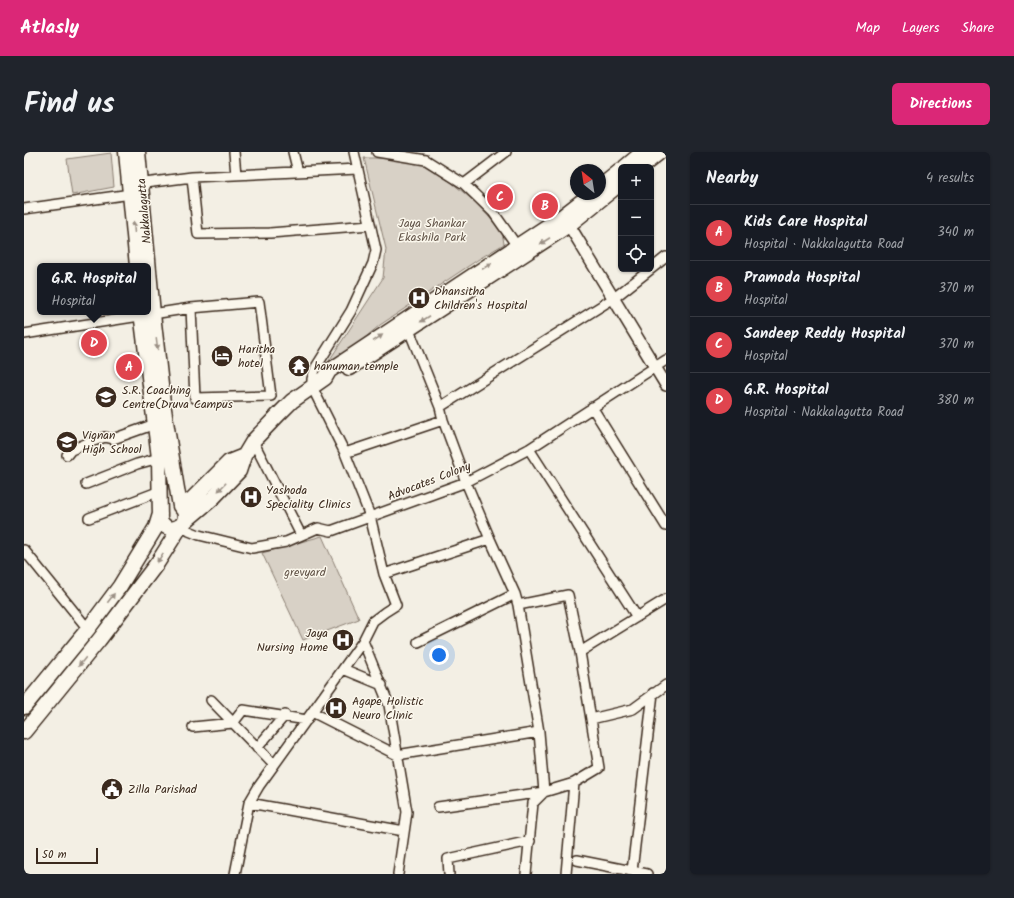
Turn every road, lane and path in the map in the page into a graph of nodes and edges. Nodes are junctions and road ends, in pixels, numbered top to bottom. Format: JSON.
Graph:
{"nodes":[{"id":1,"x":126,"y":152,"type":"edge"},
{"id":2,"x":138,"y":152,"type":"edge"},
{"id":3,"x":234,"y":152,"type":"edge"},
{"id":4,"x":293,"y":152,"type":"edge"},
{"id":5,"x":354,"y":152,"type":"edge"},
{"id":6,"x":377,"y":152,"type":"edge"},
{"id":7,"x":506,"y":152,"type":"edge"},
{"id":8,"x":643,"y":152,"type":"edge"},
{"id":9,"x":660,"y":152,"type":"edge"},
{"id":10,"x":428,"y":156,"type":"edge"},
{"id":11,"x":629,"y":164,"type":"edge"},
{"id":12,"x":645,"y":164,"type":"edge"},
{"id":13,"x":358,"y":169,"type":"junction"},
{"id":14,"x":298,"y":172,"type":"junction"},
{"id":15,"x":618,"y":172,"type":"edge"},
{"id":16,"x":236,"y":175,"type":"junction"},
{"id":17,"x":192,"y":177,"type":"junction"},
{"id":18,"x":606,"y":182,"type":"edge"},
{"id":19,"x":464,"y":184,"type":"junction"},
{"id":20,"x":618,"y":185,"type":"edge"},
{"id":21,"x":134,"y":188,"type":"junction"},
{"id":22,"x":583,"y":200,"type":"edge"},
{"id":23,"x":24,"y":210,"type":"edge"},
{"id":24,"x":370,"y":225,"type":"junction"},
{"id":25,"x":569,"y":225,"type":"junction"},
{"id":26,"x":517,"y":246,"type":"junction"},
{"id":27,"x":666,"y":257,"type":"edge"},
{"id":28,"x":137,"y":263,"type":"edge"},
{"id":29,"x":141,"y":263,"type":"edge"},
{"id":30,"x":654,"y":267,"type":"edge"},
{"id":31,"x":647,"y":272,"type":"edge"},
{"id":32,"x":614,"y":298,"type":"junction"},
{"id":33,"x":191,"y":308,"type":"junction"},
{"id":34,"x":151,"y":313,"type":"edge"},
{"id":35,"x":139,"y":315,"type":"edge"},
{"id":36,"x":145,"y":315,"type":"edge"},
{"id":37,"x":145,"y":315,"type":"edge"},
{"id":38,"x":409,"y":330,"type":"junction"},
{"id":39,"x":24,"y":334,"type":"edge"},
{"id":40,"x":666,"y":360,"type":"edge"},
{"id":41,"x":655,"y":367,"type":"junction"},
{"id":42,"x":325,"y":378,"type":"junction"},
{"id":43,"x":666,"y":386,"type":"edge"},
{"id":44,"x":312,"y":387,"type":"junction"},
{"id":45,"x":440,"y":407,"type":"junction"},
{"id":46,"x":592,"y":407,"type":"junction"},
{"id":47,"x":443,"y":420,"type":"junction"},
{"id":48,"x":155,"y":424,"type":"junction"},
{"id":49,"x":253,"y":441,"type":"junction"},
{"id":50,"x":529,"y":448,"type":"junction"},
{"id":51,"x":345,"y":453,"type":"junction"},
{"id":52,"x":67,"y":455,"type":"dead end"},
{"id":53,"x":244,"y":456,"type":"junction"},
{"id":54,"x":159,"y":458,"type":"junction"},
{"id":55,"x":466,"y":482,"type":"junction"},
{"id":56,"x":86,"y":484,"type":"dead end"},
{"id":57,"x":160,"y":491,"type":"junction"},
{"id":58,"x":180,"y":506,"type":"junction"},
{"id":59,"x":159,"y":514,"type":"junction"},
{"id":60,"x":370,"y":516,"type":"junction"},
{"id":61,"x":89,"y":518,"type":"dead end"},
{"id":62,"x":181,"y":525,"type":"junction"},
{"id":63,"x":666,"y":526,"type":"edge"},
{"id":64,"x":301,"y":535,"type":"junction"},
{"id":65,"x":490,"y":539,"type":"junction"},
{"id":66,"x":24,"y":550,"type":"edge"},
{"id":67,"x":384,"y":574,"type":"junction"},
{"id":68,"x":515,"y":594,"type":"junction"},
{"id":69,"x":666,"y":599,"type":"edge"},
{"id":70,"x":518,"y":605,"type":"junction"},
{"id":71,"x":637,"y":617,"type":"junction"},
{"id":72,"x":88,"y":629,"type":"junction"},
{"id":73,"x":363,"y":640,"type":"junction"},
{"id":74,"x":418,"y":642,"type":"dead end"},
{"id":75,"x":580,"y":652,"type":"junction"},
{"id":76,"x":343,"y":669,"type":"junction"},
{"id":77,"x":382,"y":685,"type":"junction"},
{"id":78,"x":666,"y":685,"type":"edge"},
{"id":79,"x":653,"y":693,"type":"junction"},
{"id":80,"x":211,"y":700,"type":"dead end"},
{"id":81,"x":24,"y":707,"type":"edge"},
{"id":82,"x":285,"y":715,"type":"junction"},
{"id":83,"x":309,"y":716,"type":"junction"},
{"id":84,"x":591,"y":719,"type":"junction"},
{"id":85,"x":233,"y":723,"type":"junction"},
{"id":86,"x":193,"y":727,"type":"dead end"},
{"id":87,"x":24,"y":732,"type":"edge"},
{"id":88,"x":539,"y":732,"type":"junction"},
{"id":89,"x":257,"y":748,"type":"junction"},
{"id":90,"x":397,"y":755,"type":"junction"},
{"id":91,"x":274,"y":765,"type":"junction"},
{"id":92,"x":574,"y":783,"type":"junction"},
{"id":93,"x":544,"y":792,"type":"junction"},
{"id":94,"x":249,"y":803,"type":"junction"},
{"id":95,"x":438,"y":807,"type":"dead end"},
{"id":96,"x":404,"y":831,"type":"junction"},
{"id":97,"x":530,"y":841,"type":"junction"},
{"id":98,"x":577,"y":860,"type":"dead end"},
{"id":99,"x":632,"y":871,"type":"junction"},
{"id":100,"x":235,"y":874,"type":"edge"},
{"id":101,"x":398,"y":874,"type":"edge"},
{"id":102,"x":449,"y":874,"type":"edge"},
{"id":103,"x":526,"y":874,"type":"edge"},
{"id":104,"x":566,"y":874,"type":"edge"},
{"id":105,"x":647,"y":874,"type":"edge"}],
"edges":[{"from":1,"to":21,"type":"main road"},
{"from":2,"to":21,"type":"main road","name":"Nakkalagutta"},
{"from":3,"to":16,"type":"street"},
{"from":4,"to":14,"type":"street"},
{"from":5,"to":13,"type":"street"},
{"from":6,"to":10,"type":"street"},
{"from":7,"to":19,"type":"street"},
{"from":8,"to":11,"type":"main road"},
{"from":9,"to":12,"type":"main road"},
{"from":10,"to":19,"type":"street"},
{"from":13,"to":14,"type":"street"},
{"from":13,"to":24,"type":"street"},
{"from":14,"to":16,"type":"street"},
{"from":15,"to":18,"type":"main road"},
{"from":16,"to":17,"type":"street"},
{"from":17,"to":21,"type":"street"},
{"from":17,"to":24,"type":"street"},
{"from":19,"to":26,"type":"street"},
{"from":20,"to":25,"type":"main road"},
{"from":21,"to":23,"type":"street"},
{"from":28,"to":21,"type":"main road","one_way":true},
{"from":21,"to":29,"type":"main road","name":"Nakkalagutta"},
{"from":22,"to":26,"type":"main road"},
{"from":24,"to":44,"type":"street"},
{"from":25,"to":32,"type":"street"},
{"from":25,"to":38,"type":"main road","one_way":true},
{"from":42,"to":26,"type":"main road","one_way":true},
{"from":27,"to":30,"type":"street"},
{"from":31,"to":32,"type":"street"},
{"from":32,"to":41,"type":"street"},
{"from":32,"to":45,"type":"street"},
{"from":33,"to":33,"type":"street"},
{"from":33,"to":34,"type":"street"},
{"from":35,"to":39,"type":"street"},
{"from":36,"to":48,"type":"main road"},
{"from":37,"to":58,"type":"main road","name":"Nakkalagutta","one_way":true},
{"from":38,"to":42,"type":"main road"},
{"from":38,"to":45,"type":"street"},
{"from":40,"to":41,"type":"street","name":"Advocates Colony"},
{"from":41,"to":43,"type":"street"},
{"from":41,"to":46,"type":"street","name":"Advocates Colony"},
{"from":42,"to":44,"type":"main road"},
{"from":44,"to":49,"type":"main road"},
{"from":44,"to":51,"type":"street"},
{"from":45,"to":47,"type":"street"},
{"from":46,"to":50,"type":"street","name":"Advocates Colony"},
{"from":46,"to":63,"type":"street"},
{"from":47,"to":51,"type":"street"},
{"from":47,"to":55,"type":"street"},
{"from":48,"to":52,"type":"street"},
{"from":48,"to":54,"type":"main road"},
{"from":49,"to":53,"type":"main road"},
{"from":49,"to":64,"type":"street"},
{"from":50,"to":55,"type":"street","name":"Advocates Colony"},
{"from":50,"to":71,"type":"street"},
{"from":51,"to":60,"type":"street"},
{"from":53,"to":58,"type":"main road"},
{"from":53,"to":62,"type":"main road","one_way":true},
{"from":54,"to":56,"type":"street"},
{"from":54,"to":57,"type":"main road"},
{"from":55,"to":60,"type":"street","name":"Advocates Colony"},
{"from":55,"to":65,"type":"street"},
{"from":57,"to":59,"type":"main road"},
{"from":57,"to":61,"type":"street"},
{"from":58,"to":59,"type":"main road"},
{"from":58,"to":62,"type":"main road"},
{"from":59,"to":62,"type":"main road"},
{"from":72,"to":59,"type":"main road","one_way":true},
{"from":60,"to":64,"type":"street","name":"Advocates Colony"},
{"from":60,"to":67,"type":"street"},
{"from":62,"to":64,"type":"street","name":"Advocates Colony"},
{"from":62,"to":87,"type":"main road","one_way":true},
{"from":65,"to":67,"type":"street"},
{"from":65,"to":68,"type":"street"},
{"from":66,"to":72,"type":"street"},
{"from":67,"to":73,"type":"street"},
{"from":68,"to":70,"type":"street"},
{"from":68,"to":74,"type":"street"},
{"from":69,"to":71,"type":"street"},
{"from":70,"to":75,"type":"street"},
{"from":70,"to":88,"type":"street"},
{"from":71,"to":75,"type":"street"},
{"from":72,"to":81,"type":"main road"},
{"from":73,"to":76,"type":"street"},
{"from":73,"to":77,"type":"street"},
{"from":75,"to":84,"type":"street"},
{"from":76,"to":77,"type":"street"},
{"from":76,"to":83,"type":"street"},
{"from":77,"to":90,"type":"street"},
{"from":78,"to":79,"type":"street"},
{"from":79,"to":84,"type":"street"},
{"from":79,"to":99,"type":"street"},
{"from":80,"to":85,"type":"street"},
{"from":82,"to":83,"type":"street"},
{"from":82,"to":85,"type":"street"},
{"from":82,"to":89,"type":"street"},
{"from":83,"to":90,"type":"street"},
{"from":83,"to":91,"type":"street"},
{"from":84,"to":92,"type":"street"},
{"from":85,"to":86,"type":"street"},
{"from":85,"to":89,"type":"street"},
{"from":88,"to":90,"type":"street"},
{"from":88,"to":93,"type":"street"},
{"from":89,"to":91,"type":"street"},
{"from":90,"to":96,"type":"street"},
{"from":91,"to":94,"type":"street"},
{"from":92,"to":93,"type":"street"},
{"from":92,"to":104,"type":"street"},
{"from":93,"to":95,"type":"street"},
{"from":93,"to":97,"type":"street"},
{"from":94,"to":96,"type":"street"},
{"from":94,"to":100,"type":"street"},
{"from":96,"to":101,"type":"street"},
{"from":97,"to":102,"type":"street"},
{"from":97,"to":103,"type":"street"},
{"from":98,"to":99,"type":"street"},
{"from":99,"to":105,"type":"street"}]}
